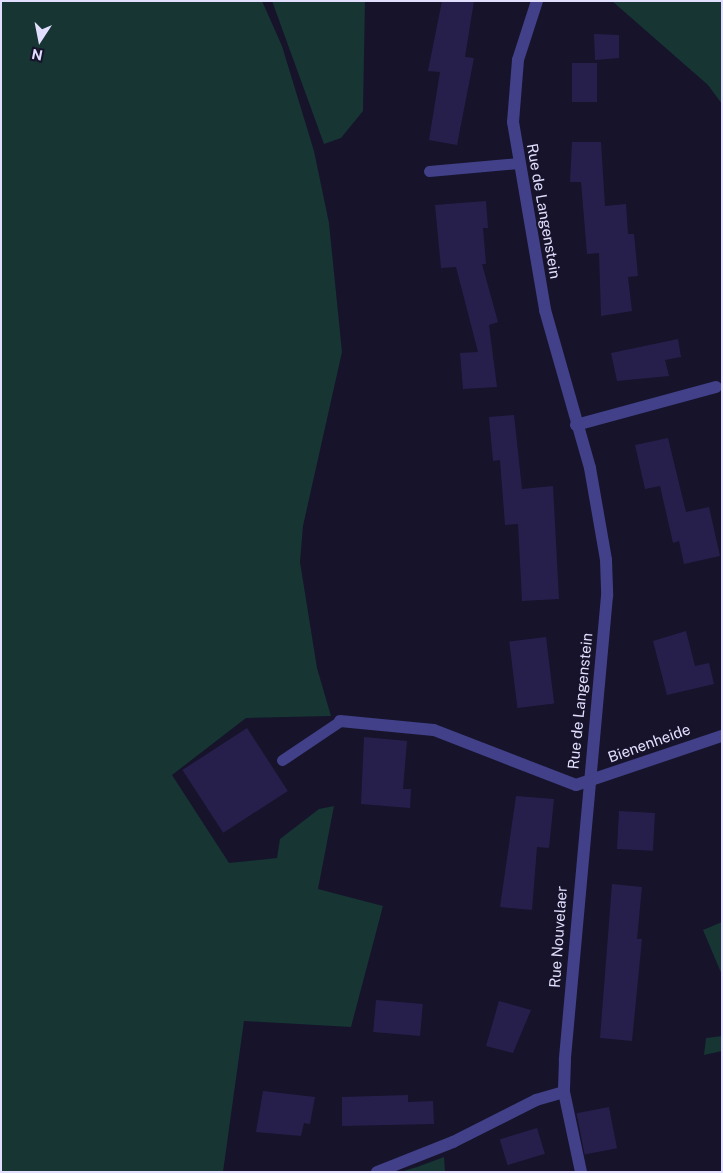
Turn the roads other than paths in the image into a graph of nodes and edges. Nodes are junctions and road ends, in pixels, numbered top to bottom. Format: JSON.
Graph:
{"nodes":[{"id":1,"x":537,"y":1,"type":"edge"},
{"id":2,"x":518,"y":162,"type":"junction"},
{"id":3,"x":429,"y":171,"type":"dead end"},
{"id":4,"x":716,"y":387,"type":"dead end"},
{"id":5,"x":576,"y":425,"type":"junction"},
{"id":6,"x":340,"y":721,"type":"joint"},
{"id":7,"x":722,"y":736,"type":"edge"},
{"id":8,"x":282,"y":760,"type":"dead end"},
{"id":9,"x":588,"y":784,"type":"junction"},
{"id":10,"x":564,"y":1092,"type":"junction"},
{"id":11,"x":378,"y":1172,"type":"edge"},
{"id":12,"x":581,"y":1172,"type":"edge"}],
"edges":[{"from":1,"to":2,"type":"street","name":"Rue de Langenstein"},
{"from":2,"to":3,"type":"lane"},
{"from":2,"to":5,"type":"street","name":"Rue de Langenstein"},
{"from":4,"to":5,"type":"street"},
{"from":5,"to":9,"type":"street","name":"Rue de Langenstein"},
{"from":6,"to":8,"type":"lane"},
{"from":6,"to":9,"type":"street","name":"Rue de Langenstein"},
{"from":7,"to":9,"type":"street","name":"Bienenheide"},
{"from":9,"to":10,"type":"street","name":"Rue Nouvelaer"},
{"from":10,"to":11,"type":"street"},
{"from":10,"to":12,"type":"street","name":"Rue Nouvelaer"}]}
